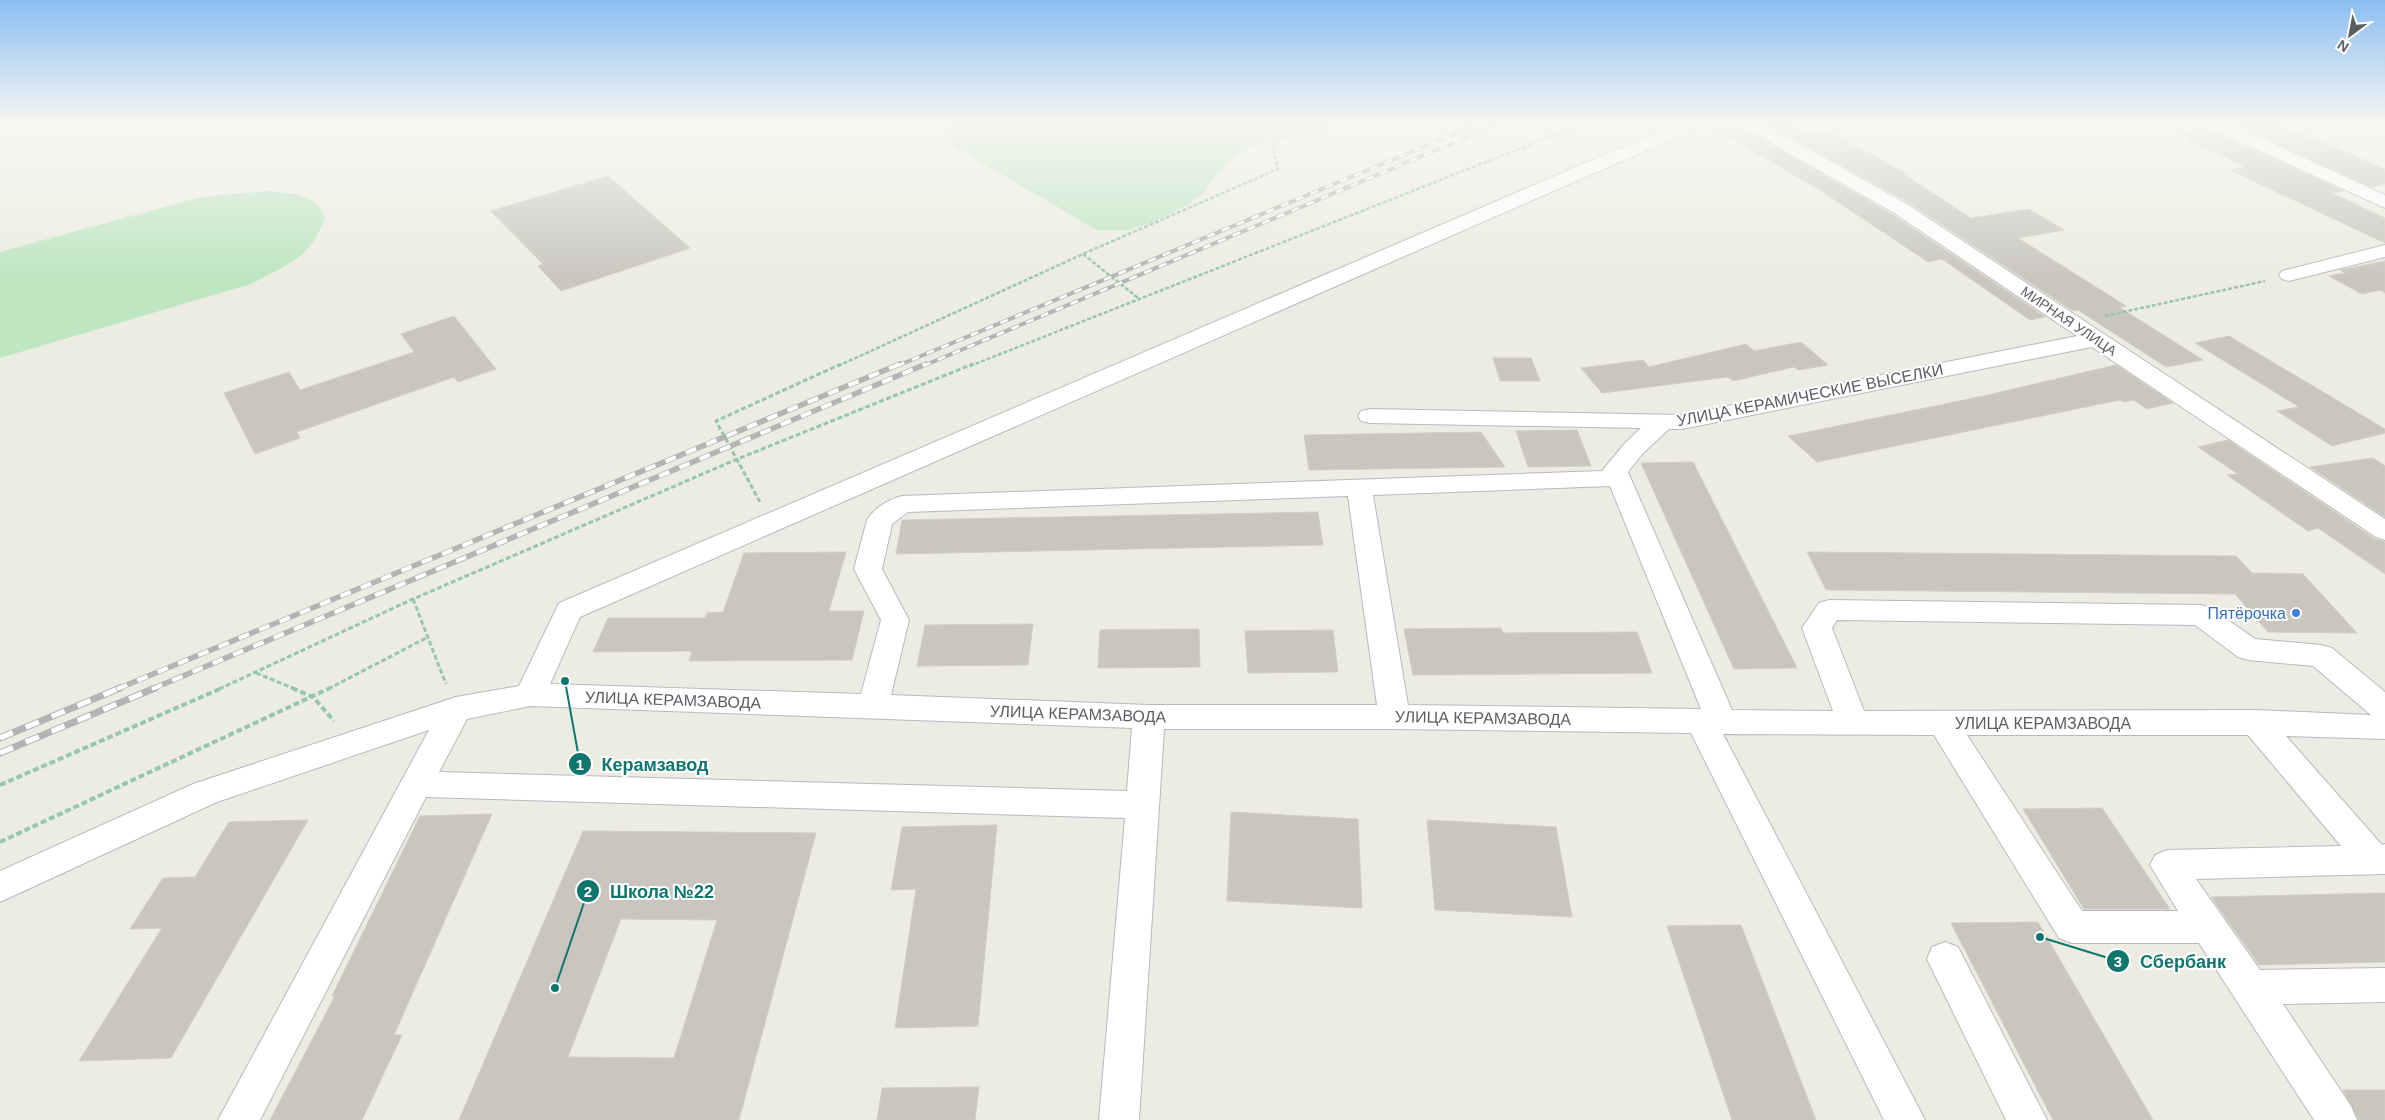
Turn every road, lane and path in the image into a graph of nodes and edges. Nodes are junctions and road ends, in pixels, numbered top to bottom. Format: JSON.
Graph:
{"nodes":[{"id":1,"x":1268,"y":174,"type":"edge"},
{"id":2,"x":1453,"y":174,"type":"edge"},
{"id":3,"x":1575,"y":174,"type":"edge"},
{"id":4,"x":1840,"y":174,"type":"edge"},
{"id":5,"x":2325,"y":174,"type":"edge"},
{"id":6,"x":2385,"y":202,"type":"edge"},
{"id":7,"x":2385,"y":251,"type":"edge"},
{"id":8,"x":1083,"y":254,"type":"junction"},
{"id":9,"x":2289,"y":276,"type":"joint"},
{"id":10,"x":1138,"y":298,"type":"junction"},
{"id":11,"x":2073,"y":323,"type":"junction"},
{"id":12,"x":2097,"y":339,"type":"junction"},
{"id":13,"x":1370,"y":416,"type":"dead end"},
{"id":14,"x":1663,"y":421,"type":"junction"},
{"id":15,"x":735,"y":460,"type":"junction"},
{"id":16,"x":1610,"y":478,"type":"junction"},
{"id":17,"x":1358,"y":486,"type":"junction"},
{"id":18,"x":771,"y":523,"type":"junction"},
{"id":19,"x":2385,"y":531,"type":"edge"},
{"id":20,"x":413,"y":599,"type":"junction"},
{"id":21,"x":428,"y":637,"type":"junction"},
{"id":22,"x":256,"y":673,"type":"junction"},
{"id":23,"x":530,"y":695,"type":"junction"},
{"id":24,"x":313,"y":697,"type":"junction"},
{"id":25,"x":873,"y":706,"type":"junction"},
{"id":26,"x":456,"y":709,"type":"junction"},
{"id":27,"x":2385,"y":709,"type":"edge"},
{"id":28,"x":1149,"y":717,"type":"junction"},
{"id":29,"x":1394,"y":717,"type":"junction"},
{"id":30,"x":1711,"y":722,"type":"junction"},
{"id":31,"x":2255,"y":722,"type":"junction"},
{"id":32,"x":1854,"y":723,"type":"junction"},
{"id":33,"x":1944,"y":724,"type":"junction"},
{"id":34,"x":2385,"y":727,"type":"edge"},
{"id":35,"x":416,"y":784,"type":"junction"},
{"id":36,"x":0,"y":786,"type":"edge"},
{"id":37,"x":1143,"y":805,"type":"junction"},
{"id":38,"x":0,"y":842,"type":"edge"},
{"id":39,"x":2379,"y":859,"type":"edge"},
{"id":40,"x":0,"y":887,"type":"edge"},
{"id":41,"x":2209,"y":927,"type":"junction"},
{"id":42,"x":1945,"y":959,"type":"dead end"},
{"id":43,"x":2385,"y":985,"type":"edge"},
{"id":44,"x":2250,"y":987,"type":"junction"},
{"id":45,"x":238,"y":1120,"type":"edge"},
{"id":46,"x":1119,"y":1120,"type":"edge"},
{"id":47,"x":1905,"y":1120,"type":"edge"},
{"id":48,"x":2027,"y":1120,"type":"edge"},
{"id":49,"x":2337,"y":1120,"type":"edge"}],
"edges":[{"from":1,"to":8,"type":"path"},
{"from":2,"to":10,"type":"path"},
{"from":3,"to":18,"type":"street"},
{"from":4,"to":11,"type":"street","name":"МИРНАЯ УЛИЦА"},
{"from":5,"to":6,"type":"street"},
{"from":7,"to":9,"type":"street"},
{"from":8,"to":10,"type":"path"},
{"from":8,"to":15,"type":"path"},
{"from":9,"to":11,"type":"path"},
{"from":10,"to":15,"type":"path"},
{"from":11,"to":12,"type":"street","name":"МИРНАЯ УЛИЦА"},
{"from":12,"to":14,"type":"street","name":"УЛИЦА КЕРАМИЧЕСКИЕ ВЫСЕЛКИ"},
{"from":12,"to":19,"type":"street","name":"МИРНАЯ УЛИЦА"},
{"from":13,"to":14,"type":"street","name":"УЛИЦА КЕРАМИЧЕСКИЕ ВЫСЕЛКИ"},
{"from":14,"to":16,"type":"street"},
{"from":15,"to":18,"type":"path"},
{"from":15,"to":20,"type":"path"},
{"from":16,"to":17,"type":"street"},
{"from":16,"to":30,"type":"street"},
{"from":17,"to":25,"type":"street"},
{"from":17,"to":29,"type":"street"},
{"from":18,"to":23,"type":"street"},
{"from":20,"to":21,"type":"path"},
{"from":20,"to":22,"type":"path"},
{"from":21,"to":24,"type":"path"},
{"from":21,"to":26,"type":"path"},
{"from":22,"to":24,"type":"path"},
{"from":22,"to":36,"type":"path"},
{"from":23,"to":25,"type":"street","name":"УЛИЦА КЕРАМЗАВОДА"},
{"from":23,"to":26,"type":"street","name":"УЛИЦА КЕРАМЗАВОДА"},
{"from":24,"to":38,"type":"path"},
{"from":25,"to":28,"type":"street","name":"УЛИЦА КЕРАМЗАВОДА"},
{"from":26,"to":35,"type":"street"},
{"from":26,"to":40,"type":"street","name":"УЛИЦА КЕРАМЗАВОДА"},
{"from":27,"to":32,"type":"street"},
{"from":28,"to":29,"type":"street","name":"УЛИЦА КЕРАМЗАВОДА"},
{"from":28,"to":37,"type":"street"},
{"from":29,"to":30,"type":"street","name":"УЛИЦА КЕРАМЗАВОДА"},
{"from":30,"to":32,"type":"street","name":"УЛИЦА КЕРАМЗАВОДА"},
{"from":30,"to":47,"type":"street"},
{"from":31,"to":33,"type":"street","name":"УЛИЦА КЕРАМЗАВОДА"},
{"from":31,"to":34,"type":"street","name":"УЛИЦА КЕРАМЗАВОДА"},
{"from":31,"to":39,"type":"street"},
{"from":32,"to":33,"type":"street","name":"УЛИЦА КЕРАМЗАВОДА"},
{"from":33,"to":41,"type":"street"},
{"from":35,"to":37,"type":"street"},
{"from":35,"to":45,"type":"street"},
{"from":37,"to":46,"type":"street"},
{"from":39,"to":41,"type":"street"},
{"from":41,"to":44,"type":"street"},
{"from":42,"to":48,"type":"street"},
{"from":43,"to":44,"type":"street"},
{"from":44,"to":49,"type":"street"}]}
